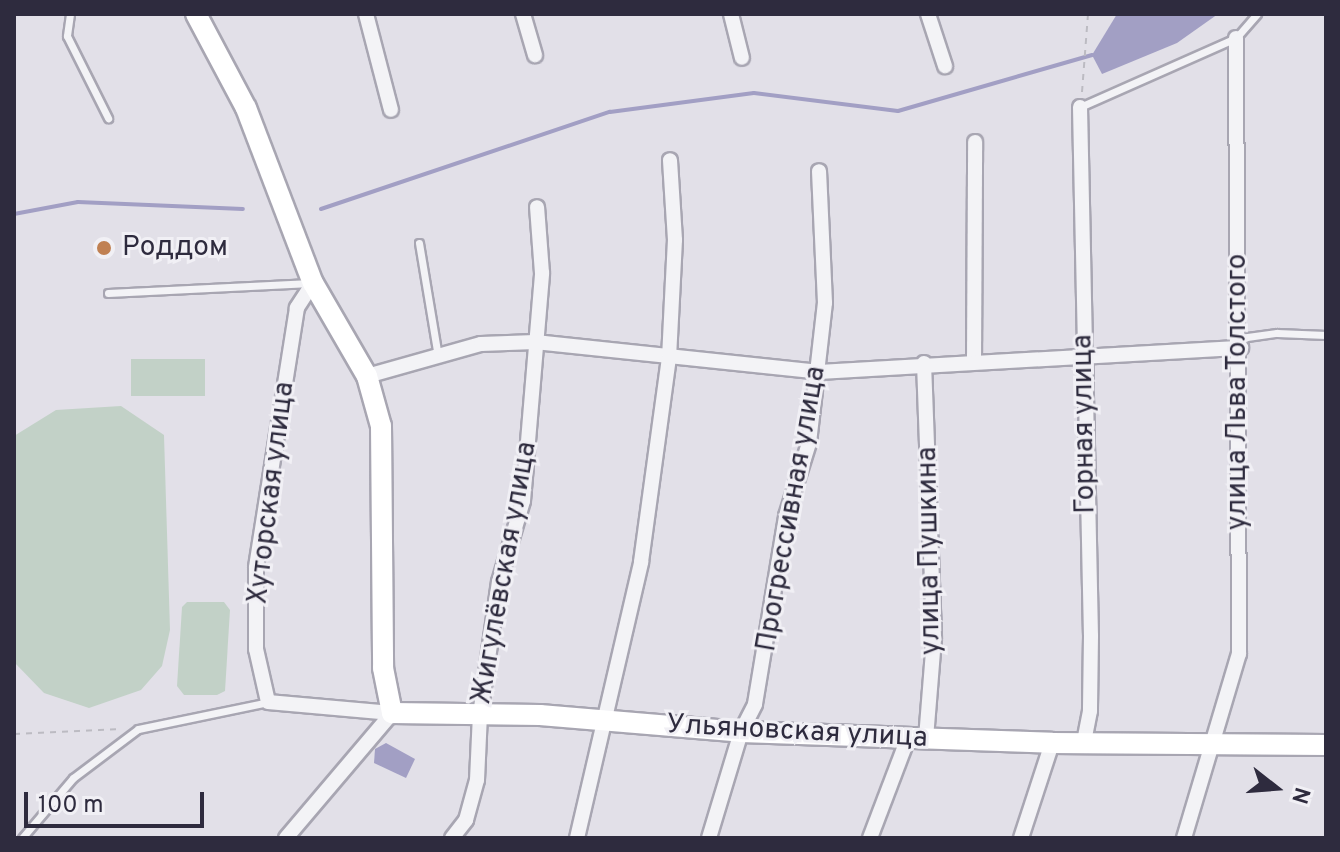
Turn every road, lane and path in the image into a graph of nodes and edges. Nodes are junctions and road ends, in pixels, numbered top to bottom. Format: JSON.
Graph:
{"nodes":[{"id":1,"x":70,"y":14,"type":"edge"},
{"id":2,"x":196,"y":14,"type":"edge"},
{"id":3,"x":366,"y":14,"type":"edge"},
{"id":4,"x":523,"y":14,"type":"edge"},
{"id":5,"x":731,"y":14,"type":"edge"},
{"id":6,"x":928,"y":14,"type":"edge"},
{"id":7,"x":1088,"y":14,"type":"edge"},
{"id":8,"x":1257,"y":14,"type":"edge"},
{"id":9,"x":1236,"y":38,"type":"junction"},
{"id":10,"x":535,"y":55,"type":"dead end"},
{"id":11,"x":742,"y":58,"type":"dead end"},
{"id":12,"x":945,"y":66,"type":"dead end"},
{"id":13,"x":1080,"y":107,"type":"junction"},
{"id":14,"x":391,"y":110,"type":"dead end"},
{"id":15,"x":108,"y":118,"type":"dead end"},
{"id":16,"x":975,"y":142,"type":"dead end"},
{"id":17,"x":670,"y":160,"type":"dead end"},
{"id":18,"x":819,"y":171,"type":"dead end"},
{"id":19,"x":537,"y":207,"type":"dead end"},
{"id":20,"x":419,"y":243,"type":"dead end"},
{"id":21,"x":313,"y":283,"type":"junction"},
{"id":22,"x":108,"y":293,"type":"dead end"},
{"id":23,"x":1326,"y":335,"type":"edge"},
{"id":24,"x":535,"y":342,"type":"junction"},
{"id":25,"x":1240,"y":343,"type":"junction"},
{"id":26,"x":438,"y":356,"type":"junction"},
{"id":27,"x":1081,"y":356,"type":"junction"},
{"id":28,"x":669,"y":358,"type":"junction"},
{"id":29,"x":974,"y":360,"type":"junction"},
{"id":30,"x":924,"y":363,"type":"junction"},
{"id":31,"x":819,"y":372,"type":"junction"},
{"id":32,"x":367,"y":376,"type":"junction"},
{"id":33,"x":268,"y":702,"type":"junction"},
{"id":34,"x":392,"y":713,"type":"junction"},
{"id":35,"x":480,"y":715,"type":"junction"},
{"id":36,"x":603,"y":722,"type":"junction"},
{"id":37,"x":138,"y":729,"type":"junction"},
{"id":38,"x":741,"y":732,"type":"junction"},
{"id":39,"x":14,"y":734,"type":"edge"},
{"id":40,"x":917,"y":738,"type":"junction"},
{"id":41,"x":1084,"y":741,"type":"junction"},
{"id":42,"x":1210,"y":741,"type":"junction"},
{"id":43,"x":1052,"y":743,"type":"junction"},
{"id":44,"x":1326,"y":745,"type":"edge"},
{"id":45,"x":22,"y":838,"type":"edge"},
{"id":46,"x":286,"y":838,"type":"edge"},
{"id":47,"x":452,"y":838,"type":"edge"},
{"id":48,"x":577,"y":838,"type":"edge"},
{"id":49,"x":709,"y":838,"type":"edge"},
{"id":50,"x":870,"y":838,"type":"edge"},
{"id":51,"x":1021,"y":838,"type":"edge"},
{"id":52,"x":1184,"y":838,"type":"edge"}],
"edges":[{"from":1,"to":15,"type":"lane"},
{"from":2,"to":21,"type":"street"},
{"from":3,"to":14,"type":"street"},
{"from":4,"to":10,"type":"street"},
{"from":5,"to":11,"type":"street"},
{"from":6,"to":12,"type":"street"},
{"from":7,"to":13,"type":"path"},
{"from":8,"to":9,"type":"lane"},
{"from":9,"to":13,"type":"lane"},
{"from":9,"to":25,"type":"street","name":"улица Льва Толстого"},
{"from":13,"to":27,"type":"street","name":"Горная улица"},
{"from":16,"to":29,"type":"street"},
{"from":17,"to":28,"type":"street"},
{"from":18,"to":31,"type":"street","name":"Прогрессивная улица"},
{"from":19,"to":24,"type":"street","name":"Жигулёвская улица"},
{"from":20,"to":26,"type":"lane"},
{"from":21,"to":22,"type":"lane"},
{"from":21,"to":32,"type":"street"},
{"from":21,"to":33,"type":"street","name":"Хуторская улица"},
{"from":23,"to":25,"type":"lane"},
{"from":24,"to":26,"type":"street"},
{"from":24,"to":28,"type":"street"},
{"from":24,"to":35,"type":"street","name":"Жигулёвская улица"},
{"from":25,"to":27,"type":"street"},
{"from":25,"to":42,"type":"street","name":"улица Льва Толстого"},
{"from":26,"to":32,"type":"street"},
{"from":27,"to":29,"type":"street"},
{"from":27,"to":41,"type":"street","name":"Горная улица"},
{"from":28,"to":31,"type":"street"},
{"from":28,"to":36,"type":"street"},
{"from":29,"to":30,"type":"street"},
{"from":30,"to":31,"type":"street"},
{"from":30,"to":40,"type":"street","name":"улица Пушкина"},
{"from":31,"to":38,"type":"street","name":"Прогрессивная улица"},
{"from":32,"to":34,"type":"street"},
{"from":33,"to":34,"type":"street","name":"Ульяновская улица"},
{"from":33,"to":37,"type":"lane"},
{"from":34,"to":35,"type":"street","name":"Ульяновская улица"},
{"from":34,"to":46,"type":"street"},
{"from":35,"to":36,"type":"street","name":"Ульяновская улица"},
{"from":35,"to":47,"type":"street","name":"Жигулёвская улица"},
{"from":36,"to":38,"type":"street","name":"Ульяновская улица"},
{"from":36,"to":48,"type":"street"},
{"from":37,"to":39,"type":"path"},
{"from":37,"to":45,"type":"lane"},
{"from":38,"to":40,"type":"street","name":"Ульяновская улица"},
{"from":38,"to":49,"type":"street","name":"Прогрессивная улица"},
{"from":40,"to":43,"type":"street","name":"Ульяновская улица"},
{"from":40,"to":50,"type":"street","name":"улица Пушкина"},
{"from":41,"to":42,"type":"street","name":"Ульяновская улица"},
{"from":41,"to":43,"type":"street","name":"Ульяновская улица"},
{"from":42,"to":44,"type":"street","name":"Ульяновская улица"},
{"from":42,"to":52,"type":"street","name":"улица Льва Толстого"},
{"from":43,"to":51,"type":"street"}]}
